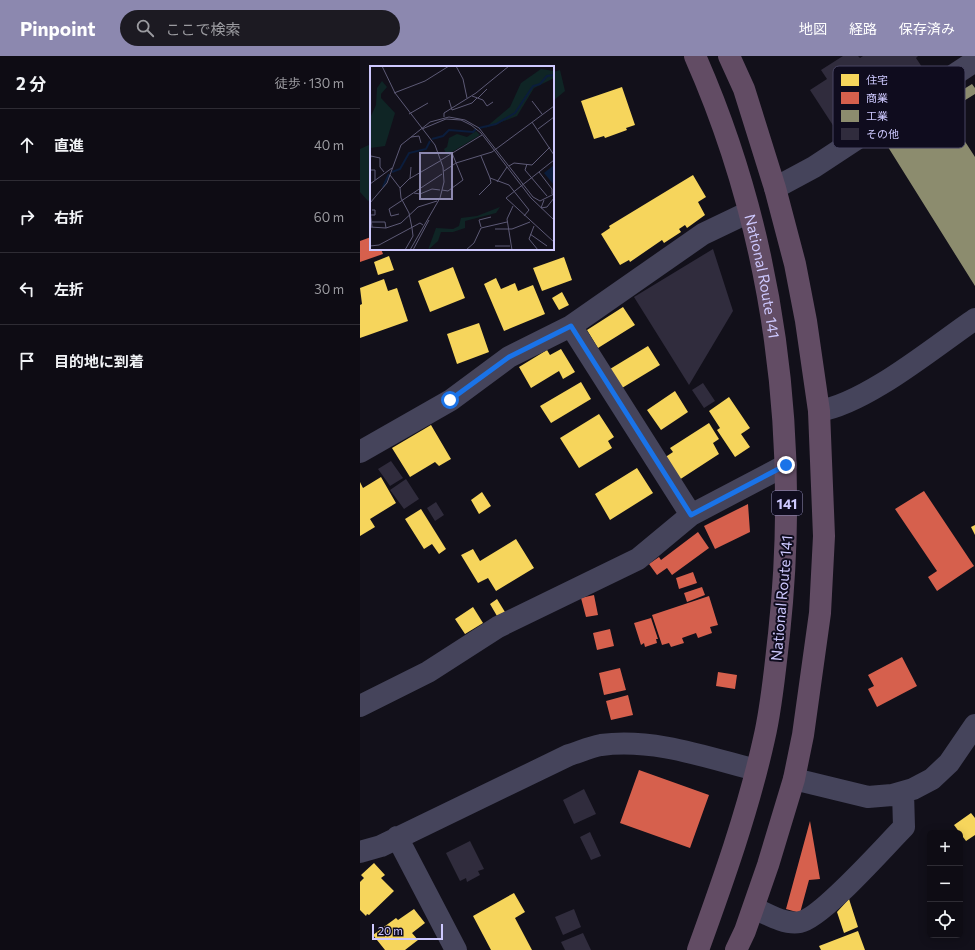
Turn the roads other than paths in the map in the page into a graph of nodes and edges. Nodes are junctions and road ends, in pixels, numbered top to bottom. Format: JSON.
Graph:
{"nodes":[{"id":1,"x":695,"y":56,"type":"edge"},
{"id":2,"x":730,"y":56,"type":"edge"},
{"id":3,"x":975,"y":61,"type":"edge"},
{"id":4,"x":965,"y":68,"type":"edge"},
{"id":5,"x":843,"y":148,"type":"edge"},
{"id":6,"x":775,"y":188,"type":"junction"},
{"id":7,"x":749,"y":212,"type":"junction"},
{"id":8,"x":975,"y":319,"type":"edge"},
{"id":9,"x":571,"y":326,"type":"junction"},
{"id":10,"x":819,"y":411,"type":"junction"},
{"id":11,"x":360,"y":452,"type":"edge"},
{"id":12,"x":786,"y":465,"type":"junction"},
{"id":13,"x":691,"y":515,"type":"junction"},
{"id":14,"x":360,"y":706,"type":"edge"},
{"id":15,"x":975,"y":724,"type":"edge"},
{"id":16,"x":756,"y":770,"type":"junction"},
{"id":17,"x":794,"y":780,"type":"junction"},
{"id":18,"x":903,"y":792,"type":"junction"},
{"id":19,"x":398,"y":838,"type":"junction"},
{"id":20,"x":360,"y":852,"type":"edge"},
{"id":21,"x":754,"y":908,"type":"junction"},
{"id":22,"x":456,"y":950,"type":"edge"},
{"id":23,"x":698,"y":950,"type":"edge"},
{"id":24,"x":736,"y":950,"type":"edge"}],
"edges":[{"from":1,"to":7,"type":"highway","name":"National Route 141","number":"141"},
{"from":2,"to":6,"type":"highway","name":"National Route 141","number":"141"},
{"from":3,"to":4,"type":"street"},
{"from":5,"to":6,"type":"street"},
{"from":6,"to":10,"type":"highway","name":"National Route 141","number":"141"},
{"from":7,"to":9,"type":"street"},
{"from":7,"to":12,"type":"highway","name":"National Route 141","number":"141"},
{"from":8,"to":10,"type":"street"},
{"from":9,"to":11,"type":"street"},
{"from":9,"to":13,"type":"street"},
{"from":10,"to":17,"type":"highway","name":"National Route 141","number":"141"},
{"from":12,"to":13,"type":"street"},
{"from":12,"to":16,"type":"highway","name":"National Route 141","number":"141"},
{"from":13,"to":14,"type":"street"},
{"from":15,"to":18,"type":"street"},
{"from":16,"to":19,"type":"street"},
{"from":16,"to":23,"type":"highway","name":"National Route 141","number":"141"},
{"from":17,"to":18,"type":"street"},
{"from":17,"to":21,"type":"highway","name":"National Route 141","number":"141"},
{"from":18,"to":21,"type":"street"},
{"from":19,"to":20,"type":"street"},
{"from":19,"to":22,"type":"street"},
{"from":21,"to":24,"type":"highway","name":"National Route 141","number":"141"}]}
